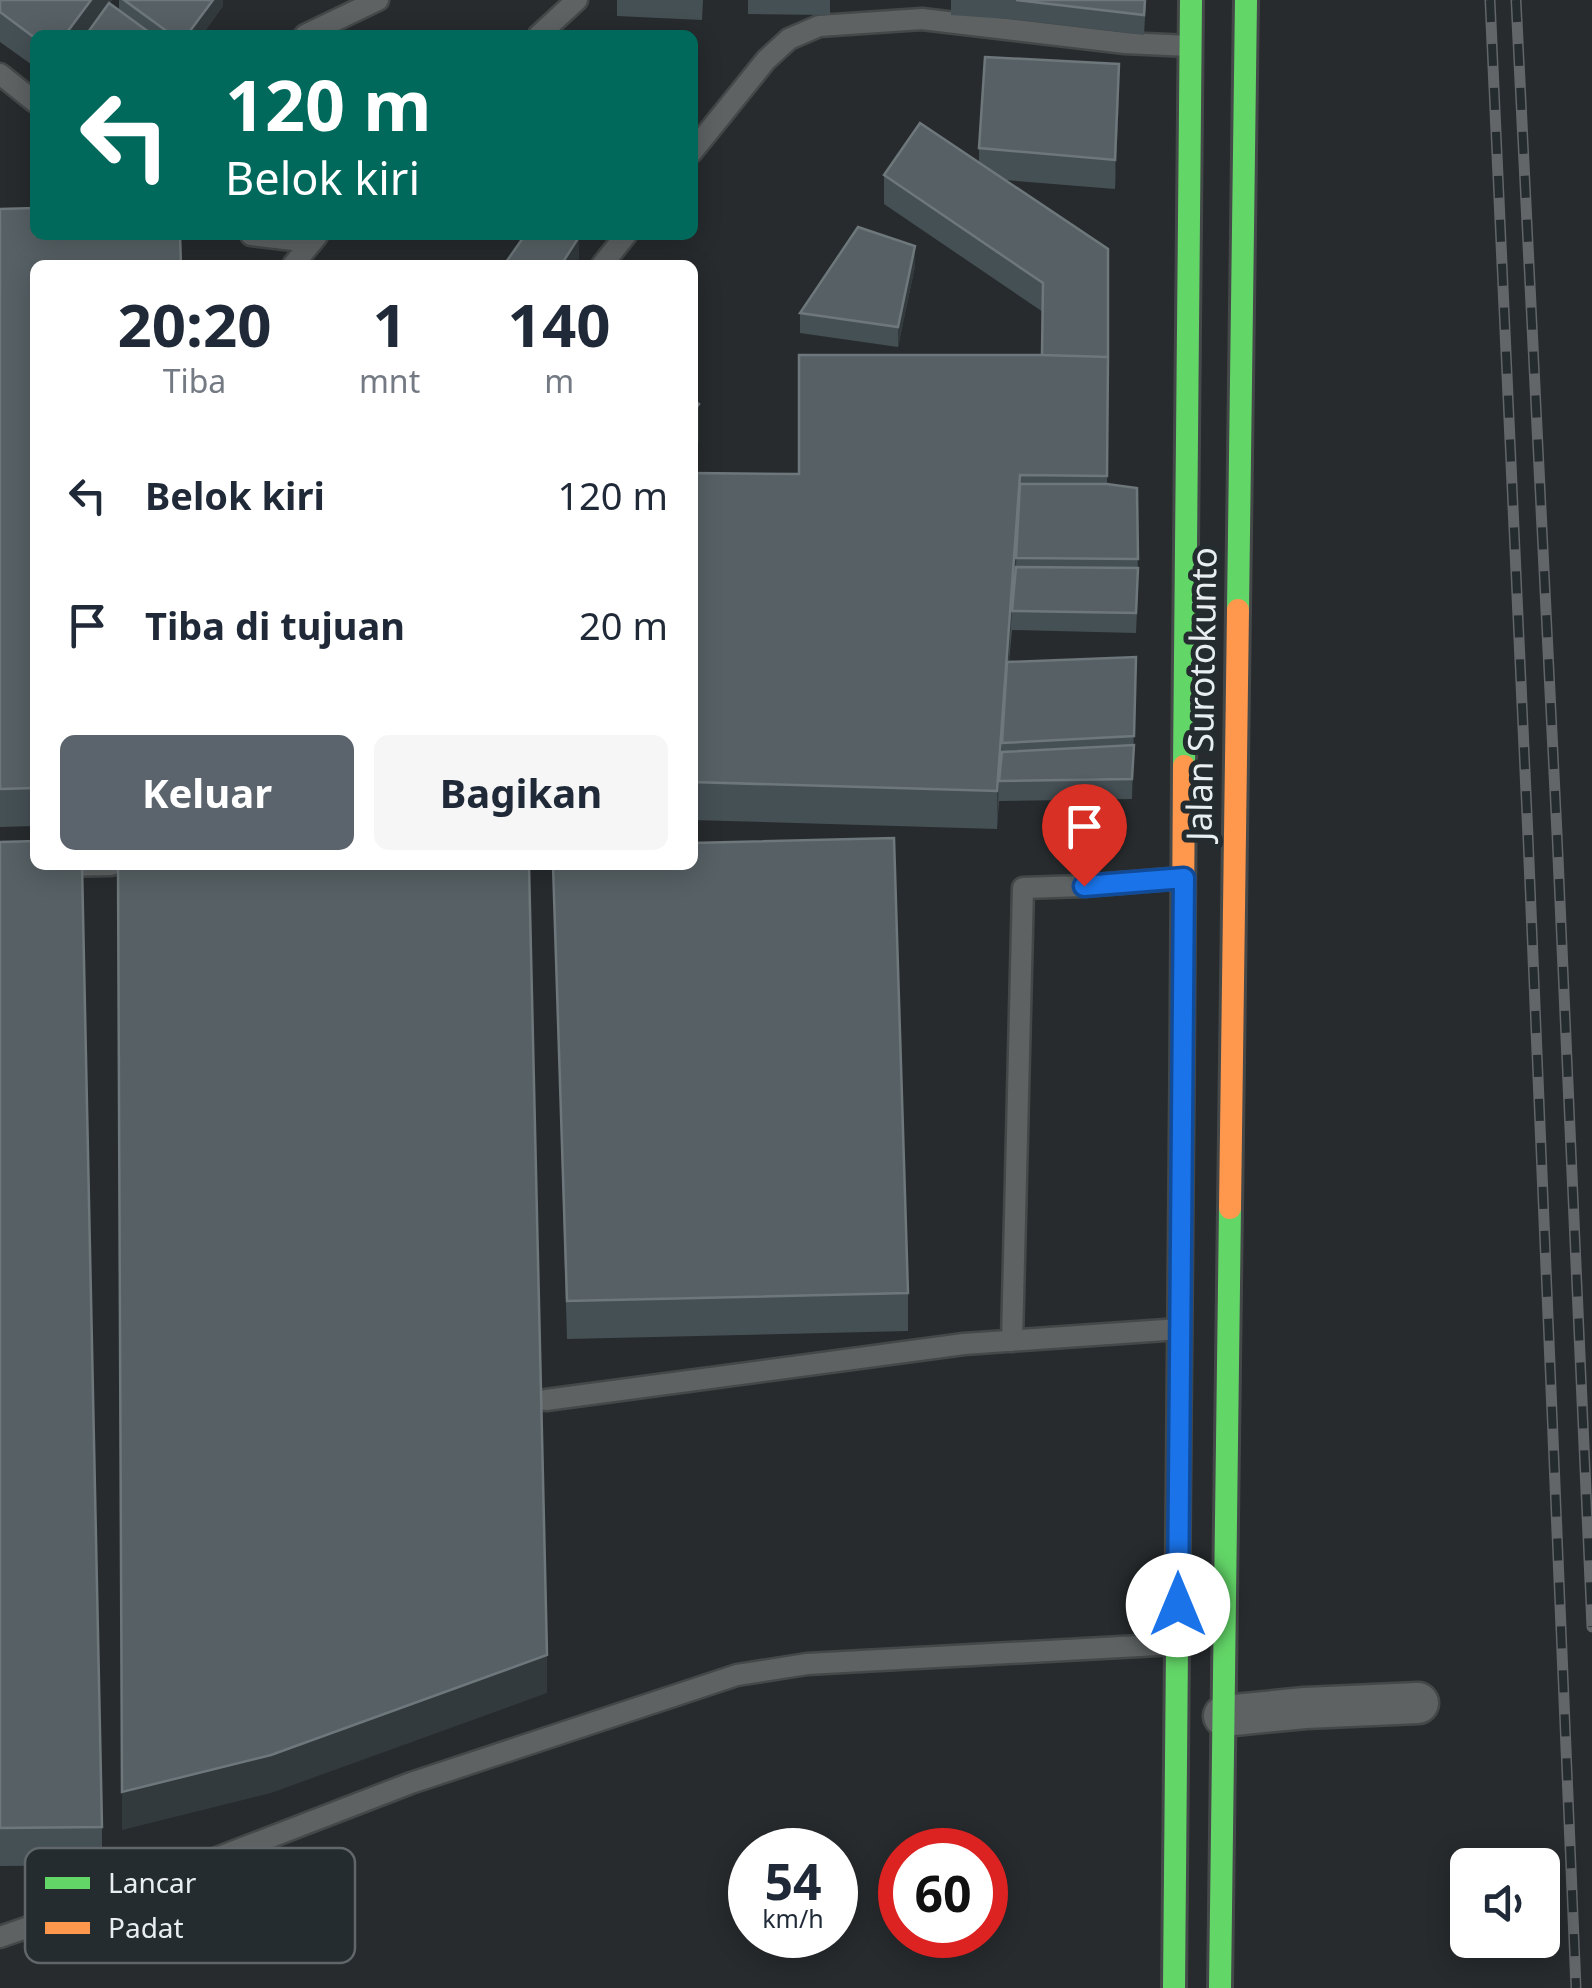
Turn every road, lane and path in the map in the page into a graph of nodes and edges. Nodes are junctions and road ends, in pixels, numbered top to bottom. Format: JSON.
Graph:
{"nodes":[{"id":1,"x":378,"y":0,"type":"edge"},
{"id":2,"x":577,"y":0,"type":"edge"},
{"id":3,"x":1191,"y":0,"type":"edge"},
{"id":4,"x":1246,"y":0,"type":"edge"},
{"id":5,"x":923,"y":10,"type":"edge"},
{"id":6,"x":316,"y":30,"type":"edge"},
{"id":7,"x":544,"y":30,"type":"edge"},
{"id":8,"x":1190,"y":46,"type":"junction"},
{"id":9,"x":0,"y":74,"type":"edge"},
{"id":10,"x":30,"y":98,"type":"edge"},
{"id":11,"x":698,"y":145,"type":"edge"},
{"id":12,"x":313,"y":240,"type":"edge"},
{"id":13,"x":622,"y":240,"type":"edge"},
{"id":14,"x":297,"y":260,"type":"edge"},
{"id":15,"x":606,"y":260,"type":"edge"},
{"id":16,"x":1184,"y":878,"type":"junction"},
{"id":17,"x":1204,"y":1327,"type":"junction"},
{"id":18,"x":1012,"y":1341,"type":"junction"},
{"id":19,"x":546,"y":1400,"type":"edge"},
{"id":20,"x":1177,"y":1644,"type":"junction"},
{"id":21,"x":1418,"y":1702,"type":"dead end"},
{"id":22,"x":1224,"y":1716,"type":"junction"},
{"id":23,"x":244,"y":1848,"type":"edge"},
{"id":24,"x":25,"y":1928,"type":"edge"},
{"id":25,"x":0,"y":1937,"type":"edge"},
{"id":26,"x":1174,"y":1988,"type":"edge"},
{"id":27,"x":1220,"y":1988,"type":"edge"}],
"edges":[{"from":1,"to":6,"type":"lane"},
{"from":2,"to":7,"type":"lane"},
{"from":3,"to":8,"type":"main road","name":"Jalan Surotokunto"},
{"from":4,"to":17,"type":"main road","name":"Jalan Surotokunto"},
{"from":5,"to":8,"type":"lane"},
{"from":5,"to":11,"type":"lane"},
{"from":8,"to":16,"type":"main road","name":"Jalan Surotokunto"},
{"from":9,"to":10,"type":"lane"},
{"from":12,"to":14,"type":"lane"},
{"from":13,"to":15,"type":"lane"},
{"from":16,"to":17,"type":"main road","name":"Jalan Surotokunto"},
{"from":16,"to":18,"type":"lane"},
{"from":17,"to":18,"type":"lane"},
{"from":17,"to":20,"type":"main road","name":"Jalan Surotokunto"},
{"from":17,"to":22,"type":"main road","name":"Jalan Surotokunto"},
{"from":18,"to":19,"type":"lane"},
{"from":20,"to":23,"type":"lane"},
{"from":20,"to":26,"type":"main road","name":"Jalan Surotokunto"},
{"from":21,"to":22,"type":"street"},
{"from":22,"to":27,"type":"main road","name":"Jalan Surotokunto"},
{"from":24,"to":25,"type":"lane"}]}
